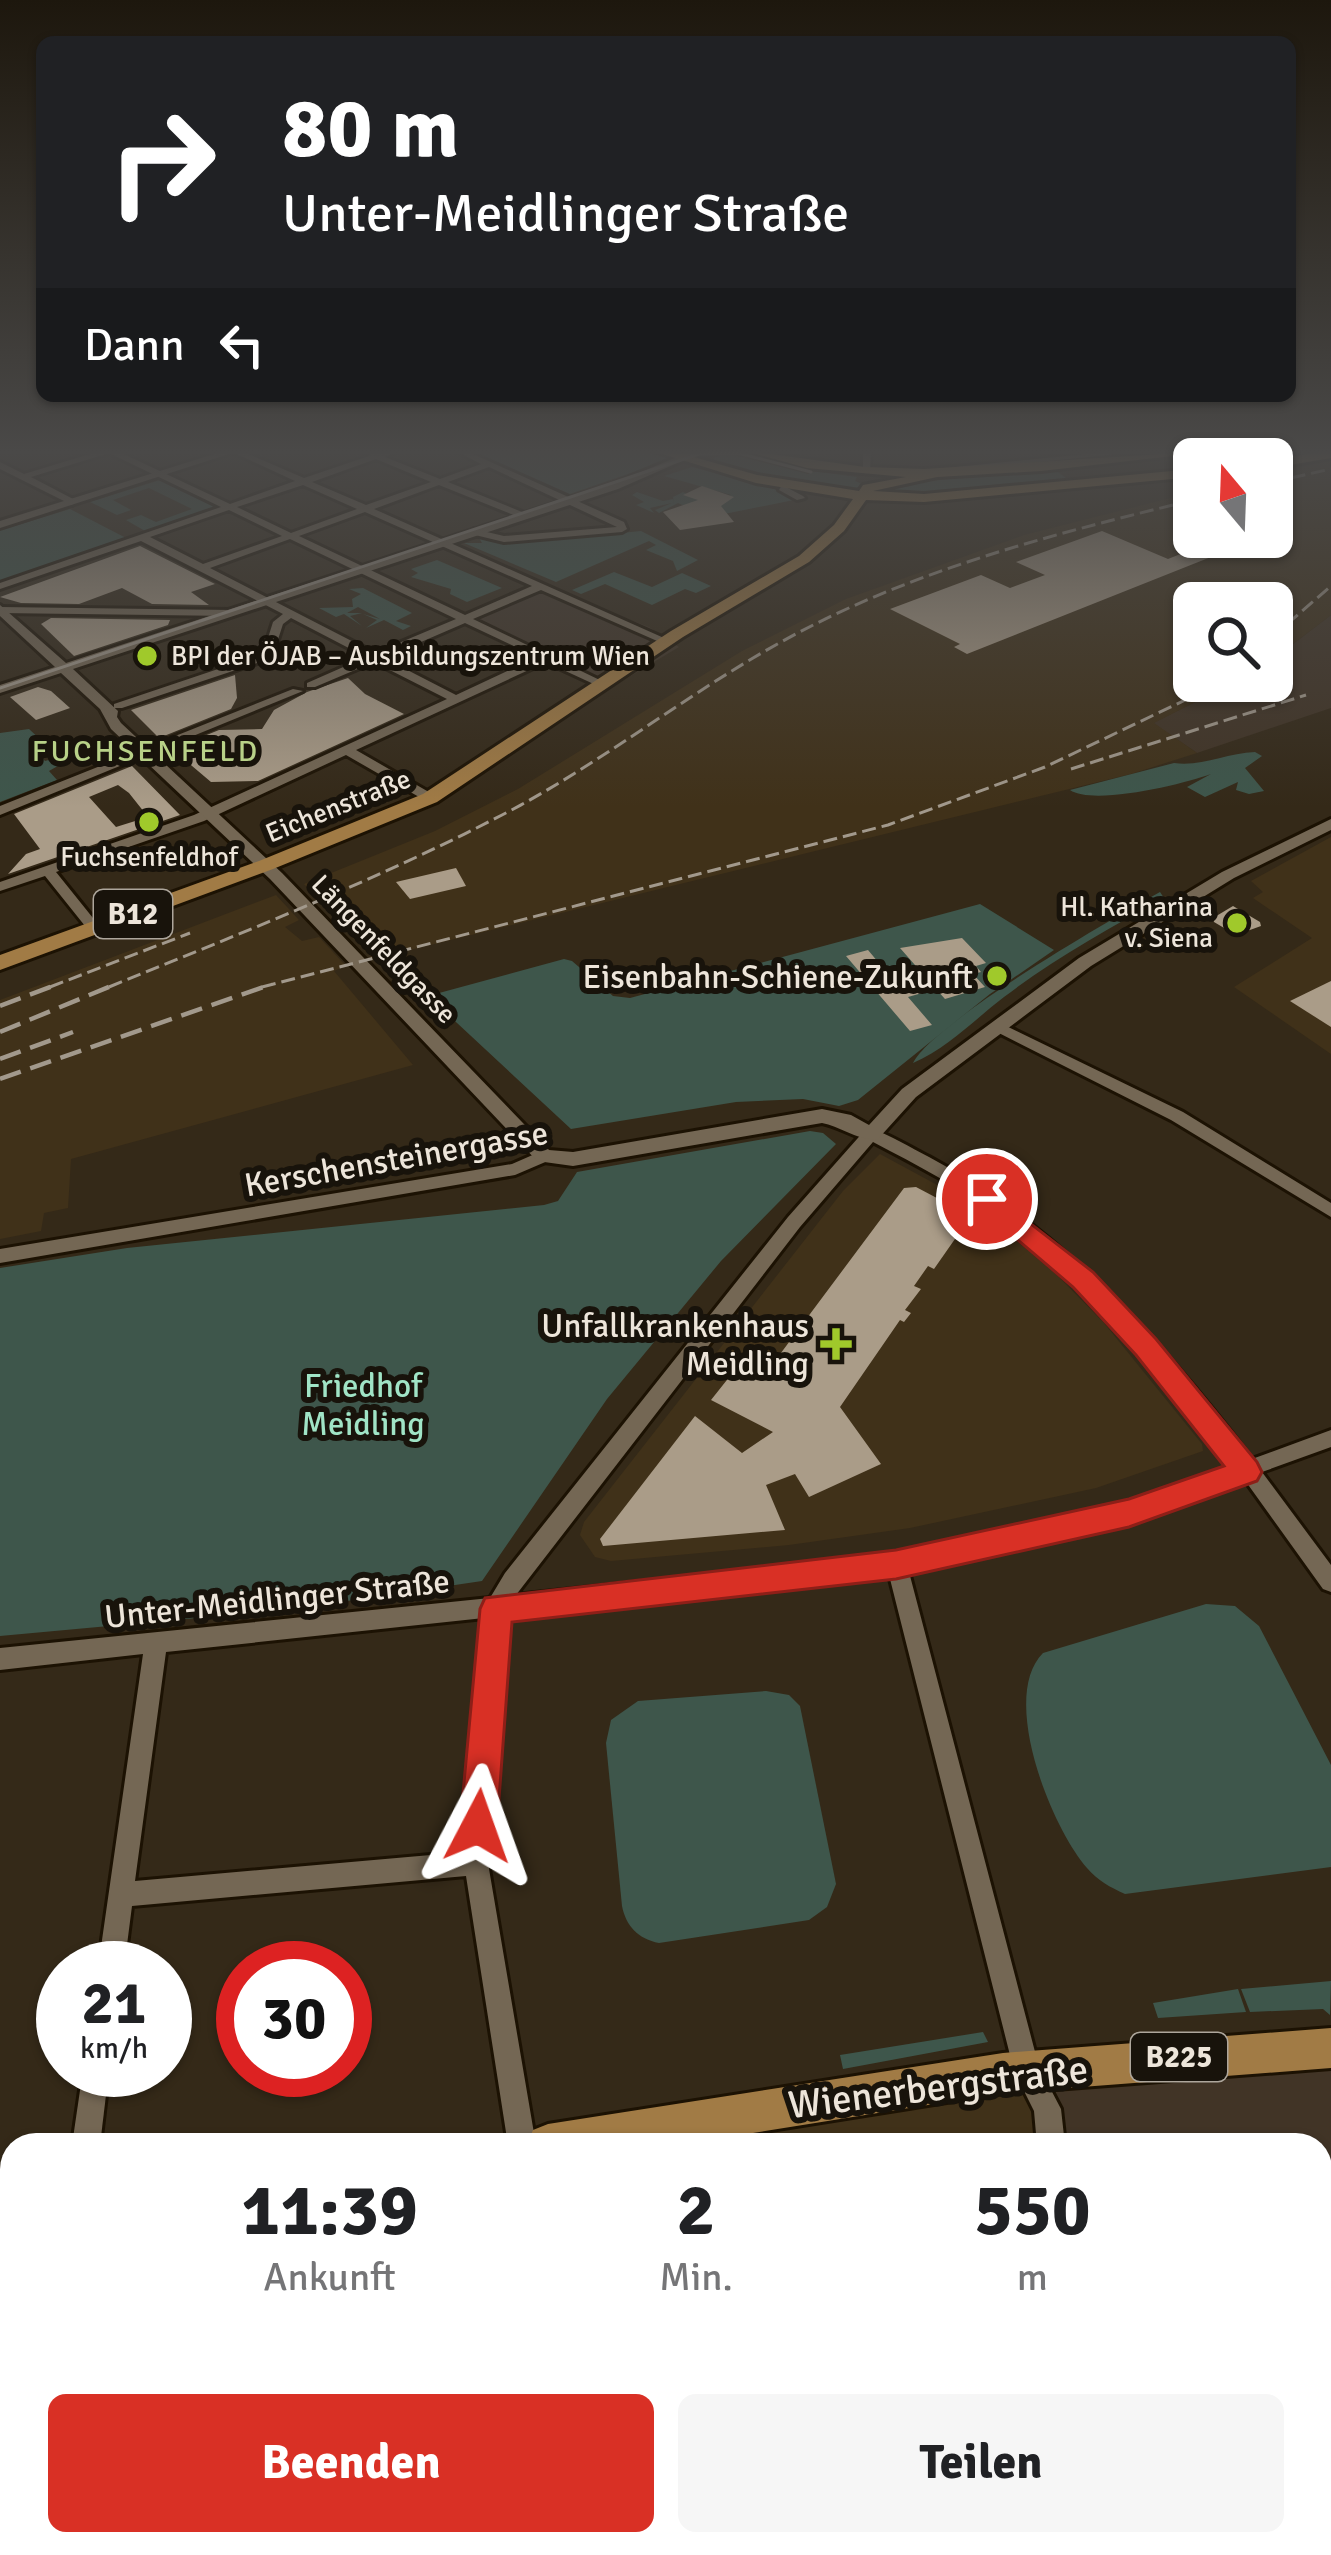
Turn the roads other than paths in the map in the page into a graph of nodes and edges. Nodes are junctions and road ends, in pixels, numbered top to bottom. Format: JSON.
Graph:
{"nodes":[{"id":1,"x":49,"y":569,"type":"edge"},
{"id":2,"x":204,"y":569,"type":"edge"},
{"id":3,"x":363,"y":569,"type":"joint"},
{"id":4,"x":502,"y":569,"type":"edge"},
{"id":5,"x":799,"y":569,"type":"edge"},
{"id":6,"x":0,"y":586,"type":"edge"},
{"id":7,"x":541,"y":586,"type":"junction"},
{"id":8,"x":249,"y":592,"type":"junction"},
{"id":9,"x":266,"y":601,"type":"junction"},
{"id":10,"x":0,"y":610,"type":"edge"},
{"id":11,"x":194,"y":610,"type":"junction"},
{"id":12,"x":232,"y":613,"type":"junction"},
{"id":13,"x":291,"y":614,"type":"junction"},
{"id":14,"x":466,"y":619,"type":"junction"},
{"id":15,"x":668,"y":642,"type":"junction"},
{"id":16,"x":375,"y":658,"type":"junction"},
{"id":17,"x":545,"y":658,"type":"junction"},
{"id":18,"x":61,"y":669,"type":"junction"},
{"id":19,"x":602,"y":684,"type":"junction"},
{"id":20,"x":310,"y":685,"type":"dead end"},
{"id":21,"x":0,"y":689,"type":"edge"},
{"id":22,"x":297,"y":691,"type":"dead end"},
{"id":23,"x":455,"y":699,"type":"junction"},
{"id":24,"x":111,"y":709,"type":"junction"},
{"id":25,"x":345,"y":749,"type":"junction"},
{"id":26,"x":148,"y":753,"type":"junction"},
{"id":27,"x":430,"y":798,"type":"junction"},
{"id":28,"x":0,"y":811,"type":"edge"},
{"id":29,"x":211,"y":812,"type":"junction"},
{"id":30,"x":1331,"y":824,"type":"edge"},
{"id":31,"x":266,"y":865,"type":"junction"},
{"id":32,"x":48,"y":871,"type":"junction"},
{"id":33,"x":0,"y":887,"type":"edge"},
{"id":34,"x":94,"y":928,"type":"junction"},
{"id":35,"x":0,"y":963,"type":"edge"},
{"id":36,"x":996,"y":1026,"type":"junction"},
{"id":37,"x":871,"y":1134,"type":"junction"},
{"id":38,"x":544,"y":1156,"type":"junction"},
{"id":39,"x":1331,"y":1211,"type":"edge"},
{"id":40,"x":0,"y":1256,"type":"edge"},
{"id":41,"x":1331,"y":1438,"type":"edge"},
{"id":42,"x":1246,"y":1472,"type":"junction"},
{"id":43,"x":896,"y":1565,"type":"junction"},
{"id":44,"x":1331,"y":1582,"type":"edge"},
{"id":45,"x":496,"y":1609,"type":"junction"},
{"id":46,"x":156,"y":1643,"type":"junction"},
{"id":47,"x":0,"y":1659,"type":"edge"},
{"id":48,"x":476,"y":1863,"type":"junction"},
{"id":49,"x":121,"y":1895,"type":"junction"},
{"id":50,"x":115,"y":1941,"type":"edge"},
{"id":51,"x":1331,"y":2048,"type":"edge"},
{"id":52,"x":1027,"y":2071,"type":"junction"},
{"id":53,"x":92,"y":2097,"type":"edge"},
{"id":54,"x":88,"y":2133,"type":"edge"},
{"id":55,"x":520,"y":2133,"type":"edge"},
{"id":56,"x":626,"y":2133,"type":"edge"},
{"id":57,"x":1050,"y":2133,"type":"edge"}],
"edges":[{"from":1,"to":6,"type":"street"},
{"from":2,"to":8,"type":"street"},
{"from":3,"to":9,"type":"street"},
{"from":3,"to":14,"type":"street"},
{"from":4,"to":7,"type":"street"},
{"from":5,"to":15,"type":"main road","name":"Eichenstraße","number":"B12"},
{"from":7,"to":14,"type":"street"},
{"from":7,"to":15,"type":"street"},
{"from":8,"to":9,"type":"street"},
{"from":8,"to":11,"type":"street"},
{"from":9,"to":12,"type":"street"},
{"from":9,"to":13,"type":"street"},
{"from":10,"to":11,"type":"street"},
{"from":10,"to":18,"type":"street","name":"Längenfeldgasse"},
{"from":11,"to":12,"type":"street"},
{"from":12,"to":18,"type":"street"},
{"from":13,"to":16,"type":"street"},
{"from":13,"to":24,"type":"street"},
{"from":14,"to":16,"type":"street"},
{"from":14,"to":17,"type":"street"},
{"from":15,"to":19,"type":"main road","name":"Eichenstraße","number":"B12"},
{"from":16,"to":20,"type":"street"},
{"from":16,"to":23,"type":"street"},
{"from":17,"to":19,"type":"street"},
{"from":17,"to":23,"type":"street"},
{"from":18,"to":21,"type":"street"},
{"from":18,"to":24,"type":"street","name":"Längenfeldgasse"},
{"from":19,"to":27,"type":"main road","name":"Eichenstraße","number":"B12"},
{"from":22,"to":26,"type":"street"},
{"from":23,"to":25,"type":"street"},
{"from":24,"to":26,"type":"street","name":"Längenfeldgasse"},
{"from":25,"to":27,"type":"street"},
{"from":25,"to":29,"type":"street"},
{"from":26,"to":28,"type":"street"},
{"from":26,"to":29,"type":"street","name":"Längenfeldgasse"},
{"from":27,"to":31,"type":"main road","name":"Eichenstraße","number":"B12"},
{"from":29,"to":31,"type":"street","name":"Längenfeldgasse"},
{"from":29,"to":32,"type":"street"},
{"from":30,"to":36,"type":"street"},
{"from":31,"to":34,"type":"main road","name":"Eichenstraße","number":"B12"},
{"from":31,"to":38,"type":"street","name":"Längenfeldgasse"},
{"from":32,"to":33,"type":"street"},
{"from":32,"to":34,"type":"street"},
{"from":34,"to":35,"type":"main road","name":"Eichenstraße","number":"B12"},
{"from":36,"to":37,"type":"street"},
{"from":36,"to":39,"type":"street"},
{"from":37,"to":38,"type":"street","name":"Kerschensteinergasse"},
{"from":37,"to":42,"type":"street"},
{"from":37,"to":45,"type":"street"},
{"from":38,"to":40,"type":"street","name":"Kerschensteinergasse"},
{"from":41,"to":42,"type":"street","name":"Unter-Meidlinger Straße"},
{"from":42,"to":43,"type":"street","name":"Unter-Meidlinger Straße"},
{"from":42,"to":44,"type":"street"},
{"from":43,"to":45,"type":"street","name":"Unter-Meidlinger Straße"},
{"from":43,"to":52,"type":"street"},
{"from":45,"to":46,"type":"street","name":"Unter-Meidlinger Straße"},
{"from":45,"to":48,"type":"street"},
{"from":46,"to":47,"type":"street","name":"Unter-Meidlinger Straße"},
{"from":46,"to":49,"type":"street"},
{"from":48,"to":49,"type":"street"},
{"from":48,"to":55,"type":"street"},
{"from":49,"to":50,"type":"street"},
{"from":51,"to":52,"type":"main road","name":"Wienerbergstraße","number":"B225"},
{"from":52,"to":56,"type":"main road","name":"Wienerbergstraße","number":"B225"},
{"from":52,"to":57,"type":"street"},
{"from":53,"to":54,"type":"street"}]}
